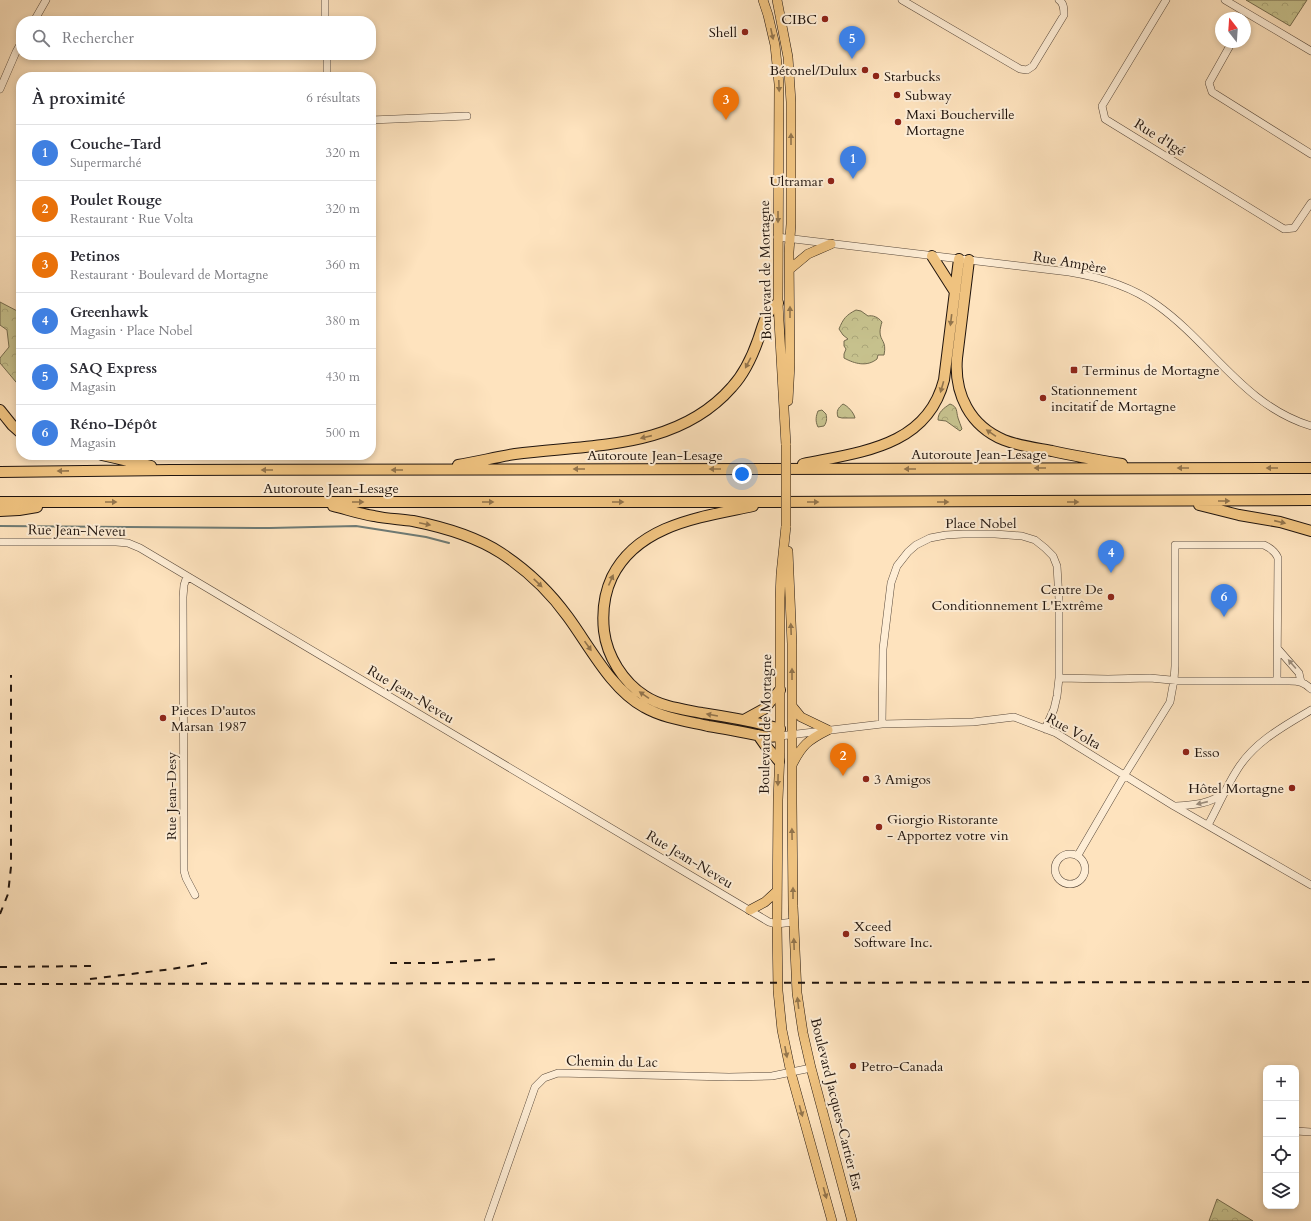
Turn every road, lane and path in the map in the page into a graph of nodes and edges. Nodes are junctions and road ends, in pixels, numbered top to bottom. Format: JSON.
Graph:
{"nodes":[{"id":1,"x":46,"y":0,"type":"edge"},
{"id":2,"x":325,"y":0,"type":"edge"},
{"id":3,"x":763,"y":0,"type":"edge"},
{"id":4,"x":777,"y":0,"type":"edge"},
{"id":5,"x":902,"y":0,"type":"edge"},
{"id":6,"x":1058,"y":0,"type":"edge"},
{"id":7,"x":1166,"y":0,"type":"edge"},
{"id":8,"x":1225,"y":0,"type":"edge"},
{"id":9,"x":1241,"y":12,"type":"edge"},
{"id":10,"x":37,"y":16,"type":"edge"},
{"id":11,"x":325,"y":16,"type":"edge"},
{"id":12,"x":1251,"y":19,"type":"edge"},
{"id":13,"x":1229,"y":48,"type":"edge"},
{"id":14,"x":1311,"y":51,"type":"edge"},
{"id":15,"x":16,"y":52,"type":"edge"},
{"id":16,"x":327,"y":60,"type":"edge"},
{"id":17,"x":327,"y":72,"type":"edge"},
{"id":18,"x":0,"y":89,"type":"edge"},
{"id":19,"x":467,"y":116,"type":"dead end"},
{"id":20,"x":376,"y":120,"type":"edge"},
{"id":21,"x":1311,"y":154,"type":"edge"},
{"id":22,"x":1311,"y":204,"type":"edge"},
{"id":23,"x":777,"y":237,"type":"junction"},
{"id":24,"x":790,"y":239,"type":"junction"},
{"id":25,"x":832,"y":244,"type":"junction"},
{"id":26,"x":932,"y":256,"type":"junction"},
{"id":27,"x":964,"y":259,"type":"junction"},
{"id":28,"x":790,"y":269,"type":"junction"},
{"id":29,"x":955,"y":292,"type":"junction"},
{"id":30,"x":778,"y":303,"type":"junction"},
{"id":31,"x":0,"y":410,"type":"edge"},
{"id":32,"x":1311,"y":426,"type":"edge"},
{"id":33,"x":16,"y":428,"type":"edge"},
{"id":34,"x":786,"y":445,"type":"junction"},
{"id":35,"x":125,"y":460,"type":"edge"},
{"id":36,"x":1149,"y":468,"type":"junction"},
{"id":37,"x":1311,"y":468,"type":"edge"},
{"id":38,"x":782,"y":469,"type":"junction"},
{"id":39,"x":171,"y":470,"type":"junction"},
{"id":40,"x":436,"y":470,"type":"junction"},
{"id":41,"x":0,"y":472,"type":"edge"},
{"id":42,"x":1311,"y":500,"type":"edge"},
{"id":43,"x":1185,"y":501,"type":"junction"},
{"id":44,"x":0,"y":502,"type":"edge"},
{"id":45,"x":72,"y":502,"type":"junction"},
{"id":46,"x":319,"y":502,"type":"junction"},
{"id":47,"x":774,"y":502,"type":"junction"},
{"id":48,"x":0,"y":511,"type":"edge"},
{"id":49,"x":786,"y":526,"type":"junction"},
{"id":50,"x":1311,"y":531,"type":"edge"},
{"id":51,"x":0,"y":542,"type":"edge"},
{"id":52,"x":188,"y":576,"type":"junction"},
{"id":53,"x":1278,"y":649,"type":"junction"},
{"id":54,"x":1059,"y":678,"type":"junction"},
{"id":55,"x":1174,"y":680,"type":"junction"},
{"id":56,"x":1277,"y":681,"type":"junction"},
{"id":57,"x":1301,"y":682,"type":"junction"},
{"id":58,"x":1311,"y":689,"type":"edge"},
{"id":59,"x":780,"y":690,"type":"junction"},
{"id":60,"x":792,"y":706,"type":"junction"},
{"id":61,"x":1311,"y":710,"type":"edge"},
{"id":62,"x":744,"y":720,"type":"junction"},
{"id":63,"x":882,"y":724,"type":"junction"},
{"id":64,"x":1045,"y":729,"type":"junction"},
{"id":65,"x":828,"y":730,"type":"junction"},
{"id":66,"x":780,"y":732,"type":"junction"},
{"id":67,"x":792,"y":734,"type":"junction"},
{"id":68,"x":758,"y":735,"type":"junction"},
{"id":69,"x":779,"y":761,"type":"junction"},
{"id":70,"x":792,"y":766,"type":"junction"},
{"id":71,"x":1124,"y":776,"type":"junction"},
{"id":72,"x":1226,"y":791,"type":"junction"},
{"id":73,"x":1174,"y":806,"type":"junction"},
{"id":74,"x":1208,"y":825,"type":"junction"},
{"id":75,"x":1078,"y":855,"type":"junction"},
{"id":76,"x":1311,"y":885,"type":"edge"},
{"id":77,"x":777,"y":891,"type":"junction"},
{"id":78,"x":195,"y":895,"type":"dead end"},
{"id":79,"x":750,"y":910,"type":"junction"},
{"id":80,"x":793,"y":922,"type":"junction"},
{"id":81,"x":777,"y":924,"type":"junction"},
{"id":82,"x":811,"y":1068,"type":"junction"},
{"id":83,"x":791,"y":1073,"type":"junction"},
{"id":84,"x":1299,"y":1131,"type":"edge"},
{"id":85,"x":1311,"y":1132,"type":"edge"},
{"id":86,"x":488,"y":1221,"type":"edge"},
{"id":87,"x":832,"y":1221,"type":"edge"},
{"id":88,"x":852,"y":1221,"type":"edge"}],
"edges":[{"from":1,"to":10,"type":"street"},
{"from":2,"to":11,"type":"street"},
{"from":3,"to":23,"type":"main road","name":"Boulevard de Mortagne","one_way":true},
{"from":24,"to":4,"type":"main road","name":"Boulevard de Mortagne","one_way":true},
{"from":5,"to":6,"type":"street"},
{"from":7,"to":22,"type":"street","name":"Rue d'Igé"},
{"from":8,"to":9,"type":"street"},
{"from":12,"to":14,"type":"street"},
{"from":13,"to":21,"type":"street"},
{"from":15,"to":18,"type":"street"},
{"from":16,"to":17,"type":"street"},
{"from":19,"to":20,"type":"street"},
{"from":23,"to":24,"type":"street","name":"Rue Ampère"},
{"from":23,"to":30,"type":"main road","name":"Boulevard de Mortagne"},
{"from":24,"to":25,"type":"street","name":"Rue Ampère"},
{"from":24,"to":28,"type":"main road","name":"Boulevard de Mortagne"},
{"from":25,"to":26,"type":"street","name":"Rue Ampère"},
{"from":25,"to":28,"type":"main road"},
{"from":26,"to":27,"type":"street","name":"Rue Ampère"},
{"from":26,"to":29,"type":"highway"},
{"from":27,"to":29,"type":"highway"},
{"from":27,"to":32,"type":"street","name":"Rue Ampère"},
{"from":36,"to":27,"type":"highway","one_way":true},
{"from":34,"to":28,"type":"main road","name":"Boulevard de Mortagne","one_way":true},
{"from":29,"to":38,"type":"highway","one_way":true},
{"from":30,"to":34,"type":"main road","name":"Boulevard de Mortagne"},
{"from":30,"to":40,"type":"highway","one_way":true},
{"from":31,"to":33,"type":"highway"},
{"from":34,"to":49,"type":"main road","name":"Boulevard de Mortagne","bridge":true},
{"from":35,"to":39,"type":"highway"},
{"from":37,"to":36,"type":"highway","name":"Autoroute Jean-Lesage","one_way":true},
{"from":36,"to":38,"type":"highway","name":"Autoroute Jean-Lesage","one_way":true},
{"from":38,"to":40,"type":"highway","name":"Autoroute Jean-Lesage","one_way":true},
{"from":40,"to":39,"type":"highway","name":"Autoroute Jean-Lesage","one_way":true},
{"from":39,"to":41,"type":"highway","name":"Autoroute Jean-Lesage","one_way":true},
{"from":43,"to":42,"type":"highway","name":"Autoroute Jean-Lesage","one_way":true},
{"from":47,"to":43,"type":"highway","name":"Autoroute Jean-Lesage","one_way":true},
{"from":43,"to":50,"type":"highway","one_way":true},
{"from":44,"to":45,"type":"highway","name":"Autoroute Jean-Lesage"},
{"from":45,"to":46,"type":"highway","name":"Autoroute Jean-Lesage","one_way":true},
{"from":45,"to":48,"type":"highway"},
{"from":46,"to":47,"type":"highway","name":"Autoroute Jean-Lesage","one_way":true},
{"from":46,"to":68,"type":"highway","one_way":true},
{"from":62,"to":47,"type":"highway","one_way":true},
{"from":49,"to":59,"type":"main road","name":"Boulevard de Mortagne"},
{"from":60,"to":49,"type":"main road","name":"Boulevard de Mortagne","one_way":true},
{"from":51,"to":52,"type":"street","name":"Rue Jean-Neveu"},
{"from":52,"to":78,"type":"street","name":"Rue Jean-Desy"},
{"from":52,"to":79,"type":"street","name":"Rue Jean-Neveu"},
{"from":53,"to":55,"type":"street"},
{"from":53,"to":56,"type":"street"},
{"from":57,"to":53,"type":"street","one_way":true},
{"from":54,"to":55,"type":"street"},
{"from":54,"to":63,"type":"street","name":"Place Nobel"},
{"from":54,"to":64,"type":"street","name":"Place Nobel"},
{"from":55,"to":56,"type":"street"},
{"from":55,"to":71,"type":"street"},
{"from":56,"to":57,"type":"street"},
{"from":57,"to":58,"type":"street"},
{"from":59,"to":62,"type":"highway"},
{"from":59,"to":66,"type":"main road","name":"Boulevard de Mortagne"},
{"from":60,"to":65,"type":"main road"},
{"from":60,"to":67,"type":"main road","name":"Boulevard de Mortagne"},
{"from":61,"to":72,"type":"street"},
{"from":62,"to":66,"type":"highway"},
{"from":63,"to":64,"type":"street","name":"Rue Volta"},
{"from":63,"to":65,"type":"street","name":"Rue Volta"},
{"from":64,"to":71,"type":"street","name":"Rue Volta"},
{"from":65,"to":67,"type":"street","name":"Rue Volta"},
{"from":65,"to":70,"type":"main road"},
{"from":66,"to":67,"type":"street","name":"Rue Volta"},
{"from":66,"to":68,"type":"highway"},
{"from":66,"to":69,"type":"main road","name":"Boulevard de Mortagne"},
{"from":67,"to":70,"type":"main road","name":"Boulevard de Mortagne"},
{"from":68,"to":69,"type":"highway"},
{"from":69,"to":77,"type":"main road","name":"Boulevard de Mortagne","one_way":true},
{"from":80,"to":70,"type":"main road","name":"Boulevard de Mortagne","one_way":true},
{"from":71,"to":73,"type":"street","name":"Rue Volta"},
{"from":71,"to":75,"type":"street"},
{"from":72,"to":73,"type":"street","one_way":true},
{"from":72,"to":74,"type":"street"},
{"from":73,"to":74,"type":"street","name":"Rue Volta"},
{"from":74,"to":76,"type":"street","name":"Rue Volta"},
{"from":75,"to":75,"type":"street"},
{"from":77,"to":79,"type":"main road"},
{"from":77,"to":81,"type":"main road","name":"Boulevard de Mortagne"},
{"from":79,"to":81,"type":"street","name":"Rue Jean-Neveu"},
{"from":80,"to":81,"type":"street"},
{"from":82,"to":80,"type":"main road","name":"Boulevard Jacques-Cartier Est","one_way":true},
{"from":81,"to":83,"type":"main road","one_way":true},
{"from":82,"to":83,"type":"street","name":"Chemin du Lac"},
{"from":82,"to":88,"type":"main road","name":"Boulevard Jacques-Cartier Est"},
{"from":83,"to":86,"type":"street","name":"Chemin du Lac"},
{"from":83,"to":87,"type":"main road","one_way":true},
{"from":84,"to":85,"type":"street"}]}
